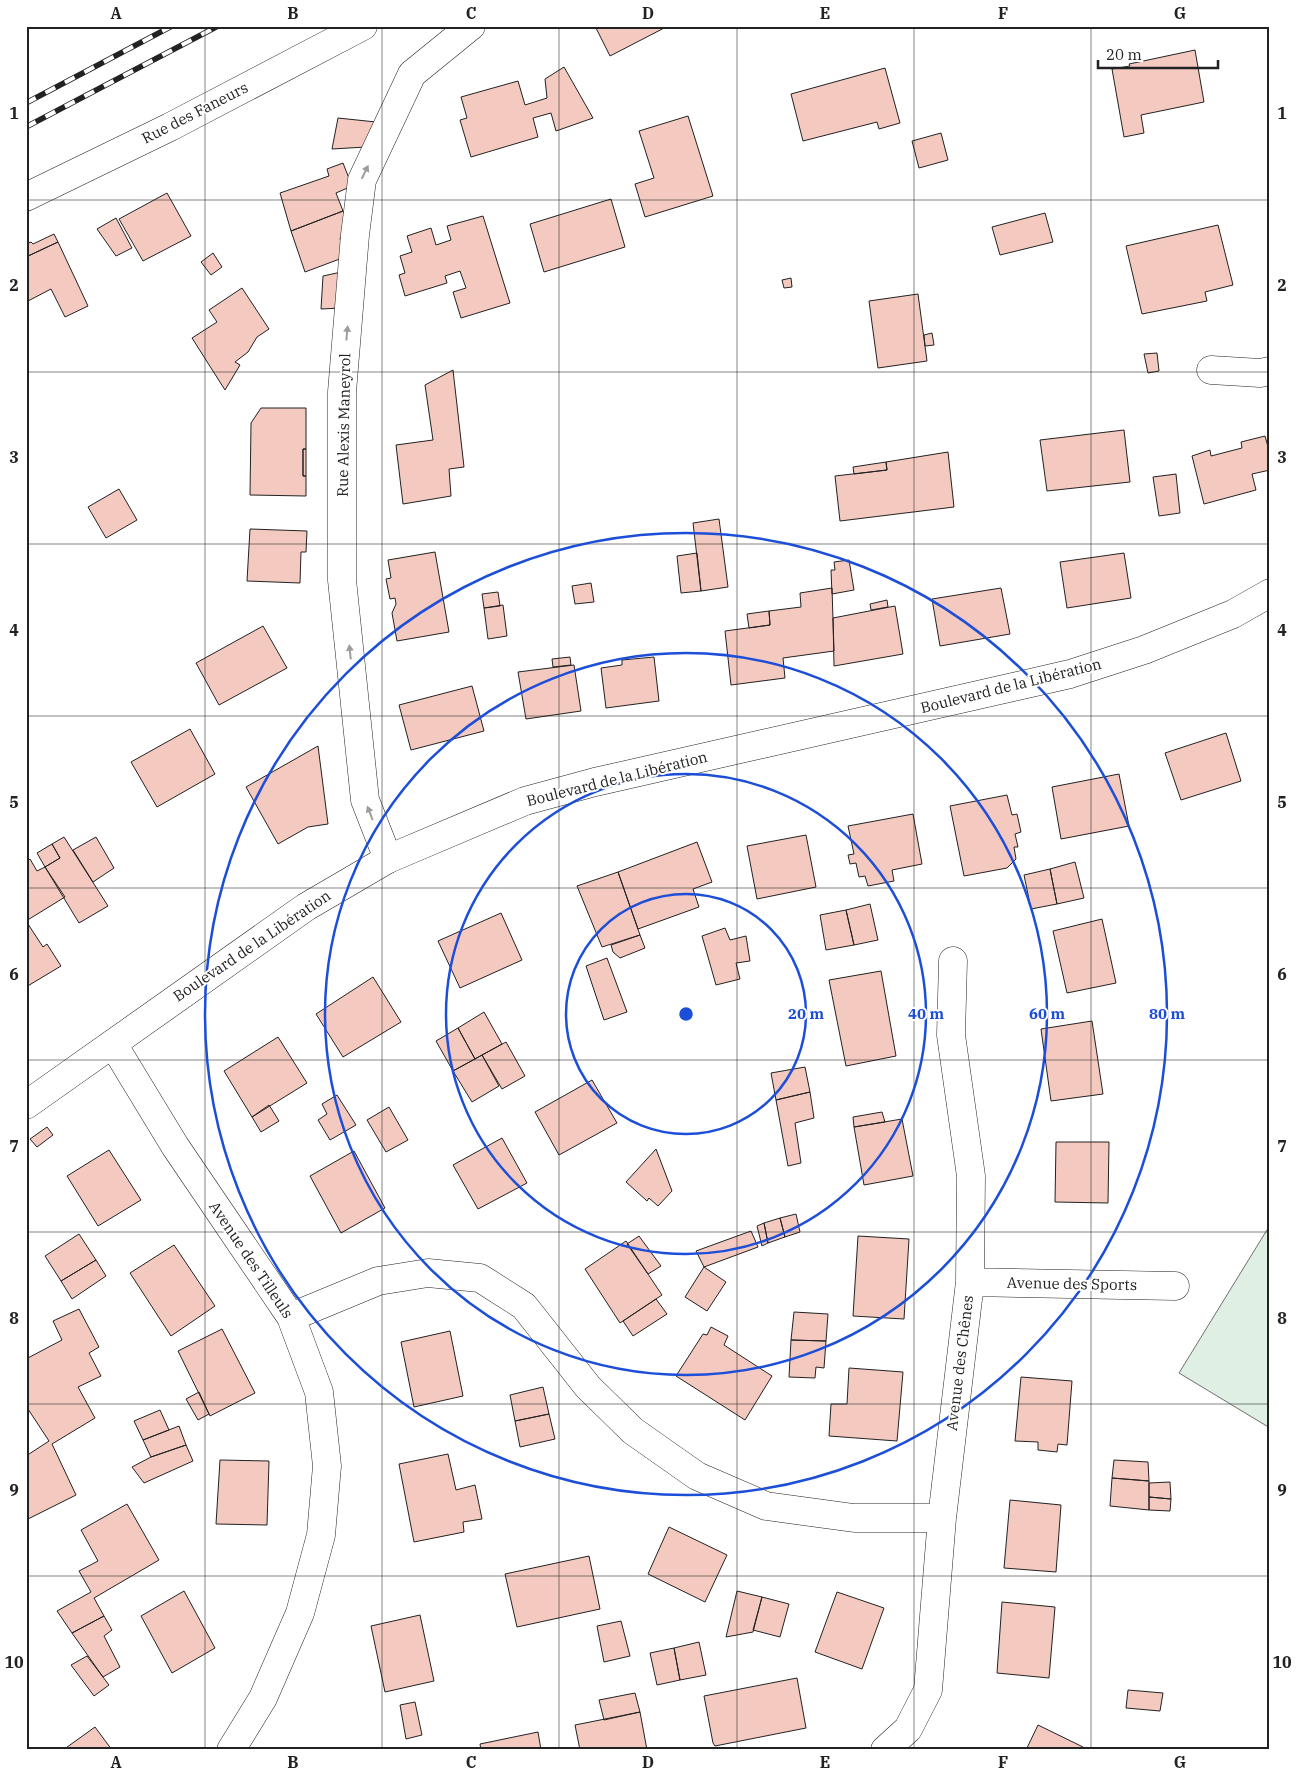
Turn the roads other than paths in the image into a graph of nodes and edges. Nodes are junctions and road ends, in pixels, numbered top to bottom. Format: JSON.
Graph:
{"nodes":[{"id":1,"x":363,"y":26,"type":"edge"},
{"id":2,"x":471,"y":26,"type":"edge"},
{"id":3,"x":26,"y":197,"type":"edge"},
{"id":4,"x":1211,"y":370,"type":"dead end"},
{"id":5,"x":1270,"y":370,"type":"edge"},
{"id":6,"x":1270,"y":593,"type":"edge"},
{"id":7,"x":388,"y":859,"type":"junction"},
{"id":8,"x":954,"y":961,"type":"dead end"},
{"id":9,"x":112,"y":1044,"type":"junction"},
{"id":10,"x":26,"y":1104,"type":"edge"},
{"id":11,"x":970,"y":1282,"type":"junction"},
{"id":12,"x":1175,"y":1286,"type":"dead end"},
{"id":13,"x":290,"y":1317,"type":"junction"},
{"id":14,"x":942,"y":1518,"type":"junction"},
{"id":15,"x":231,"y":1750,"type":"edge"},
{"id":16,"x":885,"y":1750,"type":"edge"}],
"edges":[{"from":1,"to":3,"type":"street","name":"Rue des Faneurs"},
{"from":7,"to":2,"type":"street","name":"Rue Alexis Maneyrol","one_way":true},
{"from":4,"to":5,"type":"street"},
{"from":6,"to":7,"type":"street","name":"Boulevard de la Libération"},
{"from":7,"to":9,"type":"street","name":"Boulevard de la Libération"},
{"from":8,"to":11,"type":"street","name":"Avenue des Chênes"},
{"from":9,"to":10,"type":"street","name":"Boulevard de la Libération"},
{"from":9,"to":13,"type":"street","name":"Avenue des Tilleuls"},
{"from":11,"to":12,"type":"street","name":"Avenue des Sports"},
{"from":11,"to":14,"type":"street","name":"Avenue des Chênes"},
{"from":13,"to":14,"type":"street"},
{"from":13,"to":15,"type":"street","name":"Avenue des Tilleuls"},
{"from":14,"to":16,"type":"street","name":"Avenue des Chênes"}]}
